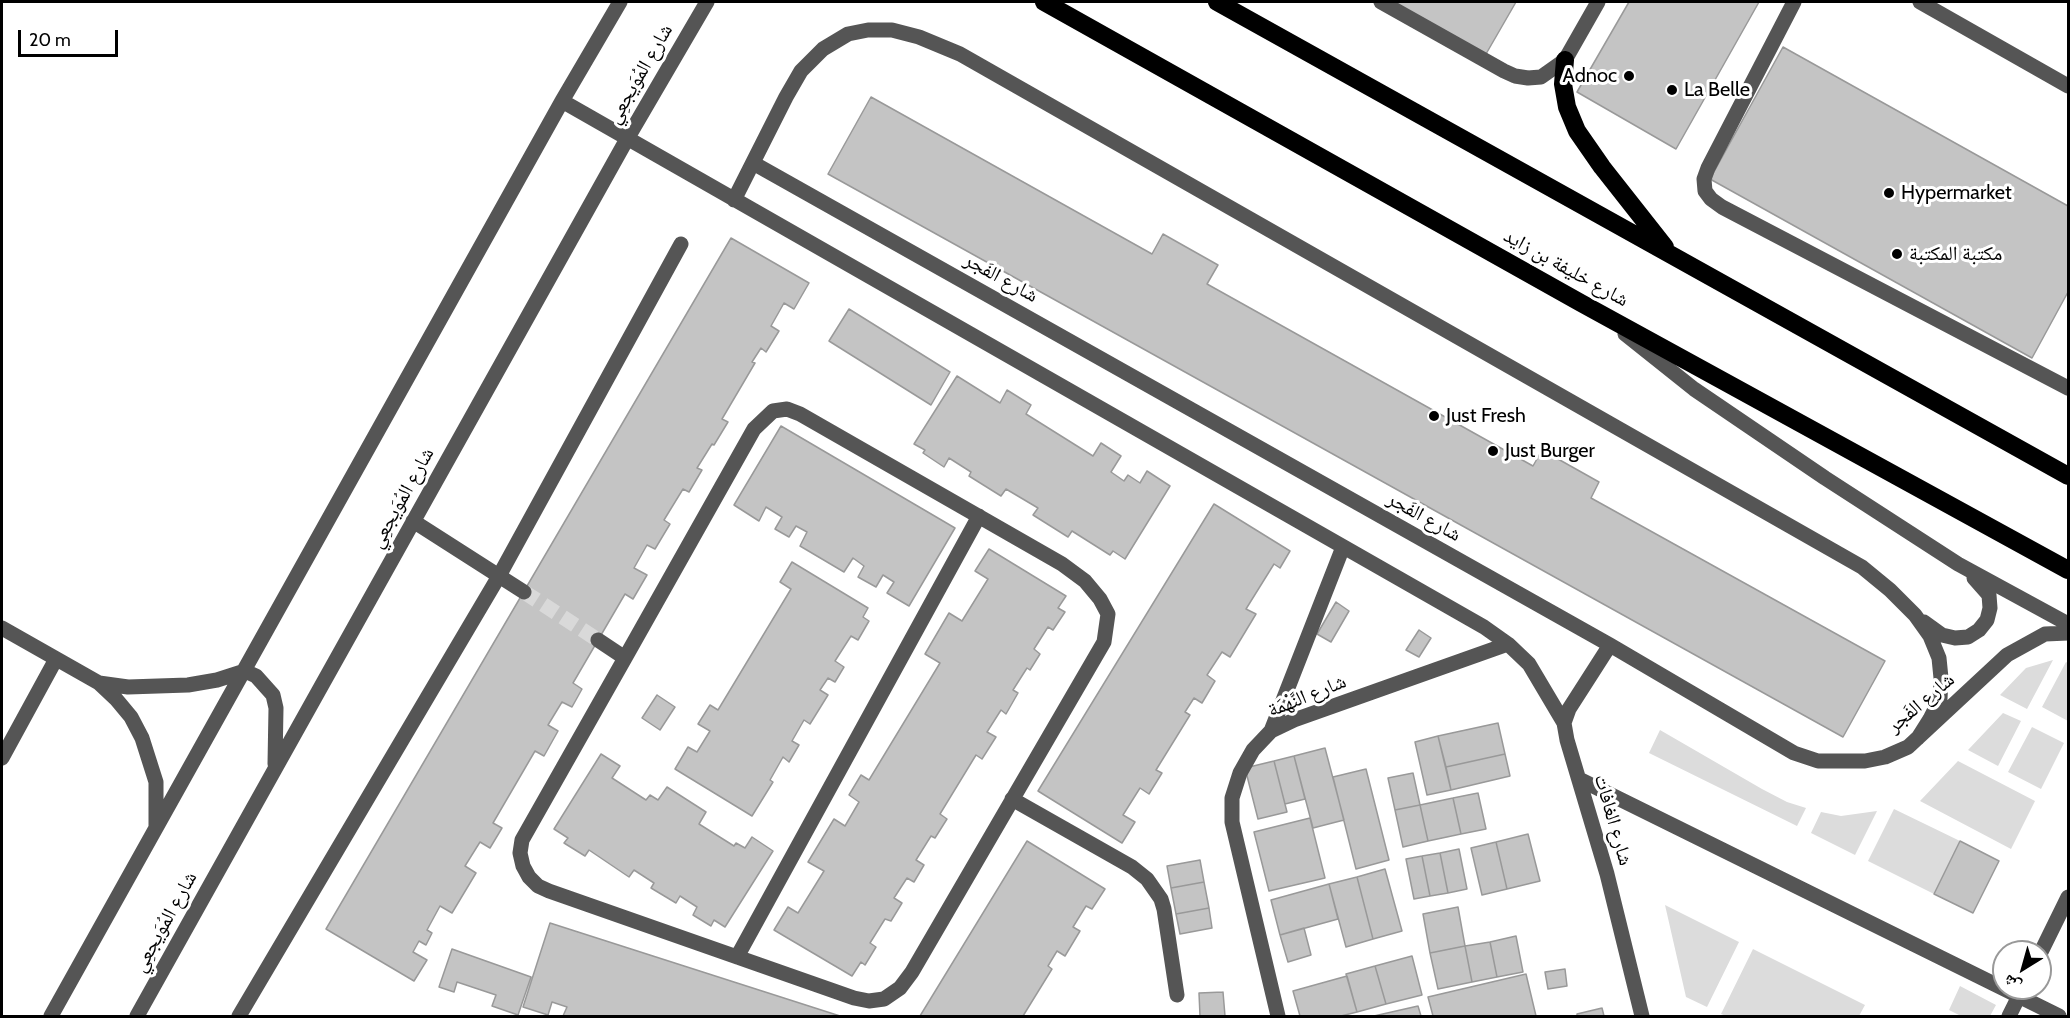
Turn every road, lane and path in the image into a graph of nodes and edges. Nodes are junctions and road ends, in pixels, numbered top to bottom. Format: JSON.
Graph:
{"nodes":[{"id":1,"x":620,"y":2,"type":"edge"},
{"id":2,"x":707,"y":2,"type":"edge"},
{"id":3,"x":1044,"y":2,"type":"edge"},
{"id":4,"x":1217,"y":2,"type":"edge"},
{"id":5,"x":1381,"y":2,"type":"edge"},
{"id":6,"x":1598,"y":2,"type":"edge"},
{"id":7,"x":1794,"y":2,"type":"edge"},
{"id":8,"x":1920,"y":2,"type":"edge"},
{"id":9,"x":1564,"y":60,"type":"junction"},
{"id":10,"x":2068,"y":86,"type":"edge"},
{"id":11,"x":562,"y":101,"type":"junction"},
{"id":12,"x":627,"y":139,"type":"junction"},
{"id":13,"x":753,"y":163,"type":"junction"},
{"id":14,"x":734,"y":200,"type":"junction"},
{"id":15,"x":681,"y":244,"type":"dead end"},
{"id":16,"x":1670,"y":253,"type":"junction"},
{"id":17,"x":1581,"y":303,"type":"junction"},
{"id":18,"x":2068,"y":388,"type":"edge"},
{"id":19,"x":2068,"y":476,"type":"edge"},
{"id":20,"x":979,"y":516,"type":"junction"},
{"id":21,"x":412,"y":521,"type":"junction"},
{"id":22,"x":1343,"y":547,"type":"junction"},
{"id":23,"x":1958,"y":564,"type":"junction"},
{"id":24,"x":2068,"y":570,"type":"edge"},
{"id":25,"x":499,"y":576,"type":"junction"},
{"id":26,"x":524,"y":592,"type":"tunnel mouth"},
{"id":27,"x":1916,"y":615,"type":"junction"},
{"id":28,"x":2068,"y":624,"type":"edge"},
{"id":29,"x":2,"y":628,"type":"edge"},
{"id":30,"x":2068,"y":633,"type":"edge"},
{"id":31,"x":598,"y":640,"type":"tunnel mouth"},
{"id":32,"x":1508,"y":644,"type":"junction"},
{"id":33,"x":1610,"y":645,"type":"junction"},
{"id":34,"x":625,"y":658,"type":"junction"},
{"id":35,"x":56,"y":659,"type":"junction"},
{"id":36,"x":245,"y":671,"type":"junction"},
{"id":37,"x":99,"y":683,"type":"junction"},
{"id":38,"x":1564,"y":723,"type":"junction"},
{"id":39,"x":1271,"y":731,"type":"junction"},
{"id":40,"x":1918,"y":738,"type":"junction"},
{"id":41,"x":2,"y":758,"type":"edge"},
{"id":42,"x":275,"y":768,"type":"junction"},
{"id":43,"x":1579,"y":779,"type":"junction"},
{"id":44,"x":1012,"y":799,"type":"junction"},
{"id":45,"x":156,"y":829,"type":"junction"},
{"id":46,"x":2068,"y":897,"type":"edge"},
{"id":47,"x":2047,"y":940,"type":"edge"},
{"id":48,"x":737,"y":957,"type":"junction"},
{"id":49,"x":1992,"y":978,"type":"edge"},
{"id":50,"x":1177,"y":995,"type":"dead end"},
{"id":51,"x":2017,"y":1000,"type":"edge"},
{"id":52,"x":2033,"y":1000,"type":"edge"},
{"id":53,"x":51,"y":1017,"type":"edge"},
{"id":54,"x":137,"y":1017,"type":"edge"},
{"id":55,"x":239,"y":1017,"type":"edge"},
{"id":56,"x":1278,"y":1017,"type":"edge"},
{"id":57,"x":1642,"y":1017,"type":"edge"},
{"id":58,"x":2009,"y":1017,"type":"edge"},
{"id":59,"x":2059,"y":1017,"type":"edge"}],
"edges":[{"from":1,"to":11,"type":"street"},
{"from":2,"to":12,"type":"street","name":"شارع المُوَيجعِي"},
{"from":3,"to":17,"type":"highway","name":"شارع خليفة بن زايد"},
{"from":4,"to":16,"type":"highway"},
{"from":5,"to":9,"type":"street"},
{"from":6,"to":9,"type":"street"},
{"from":7,"to":18,"type":"street"},
{"from":8,"to":10,"type":"street"},
{"from":9,"to":16,"type":"highway"},
{"from":11,"to":12,"type":"street","name":"شارع الغافات"},
{"from":11,"to":36,"type":"street"},
{"from":12,"to":14,"type":"street","name":"شارع الغافات"},
{"from":12,"to":21,"type":"street","name":"شارع المُوَيجعِي"},
{"from":13,"to":14,"type":"street"},
{"from":13,"to":27,"type":"street"},
{"from":13,"to":33,"type":"street","name":"شارع الفَجر"},
{"from":14,"to":22,"type":"street","name":"شارع الغافات"},
{"from":15,"to":25,"type":"street"},
{"from":16,"to":19,"type":"highway"},
{"from":17,"to":23,"type":"street"},
{"from":17,"to":24,"type":"highway","name":"شارع خليفة بن زايد"},
{"from":20,"to":34,"type":"street"},
{"from":20,"to":44,"type":"street"},
{"from":20,"to":48,"type":"street"},
{"from":21,"to":25,"type":"street"},
{"from":21,"to":42,"type":"street","name":"شارع المُوَيجعِي"},
{"from":22,"to":32,"type":"street","name":"شارع الغافات"},
{"from":22,"to":39,"type":"street"},
{"from":23,"to":27,"type":"street"},
{"from":23,"to":28,"type":"street"},
{"from":25,"to":26,"type":"street"},
{"from":25,"to":55,"type":"street"},
{"from":27,"to":40,"type":"street"},
{"from":29,"to":35,"type":"street"},
{"from":30,"to":40,"type":"street","name":"شارع الفَجر"},
{"from":31,"to":34,"type":"street"},
{"from":32,"to":38,"type":"street","name":"شارع الغافات"},
{"from":32,"to":39,"type":"street","name":"شارع النَّهْمَة"},
{"from":33,"to":38,"type":"street"},
{"from":33,"to":40,"type":"street","name":"شارع الفَجر"},
{"from":34,"to":48,"type":"street"},
{"from":35,"to":37,"type":"street"},
{"from":35,"to":41,"type":"street"},
{"from":36,"to":37,"type":"street"},
{"from":36,"to":42,"type":"street"},
{"from":36,"to":45,"type":"street"},
{"from":37,"to":45,"type":"street"},
{"from":38,"to":43,"type":"street","name":"شارع الغافات"},
{"from":39,"to":56,"type":"street","name":"شارع النَّهْمَة"},
{"from":42,"to":54,"type":"street","name":"شارع المُوَيجعِي"},
{"from":43,"to":49,"type":"street"},
{"from":43,"to":57,"type":"street","name":"شارع الغافات"},
{"from":44,"to":48,"type":"street"},
{"from":44,"to":50,"type":"street"},
{"from":45,"to":53,"type":"street"},
{"from":46,"to":47,"type":"street"},
{"from":51,"to":58,"type":"street"},
{"from":52,"to":59,"type":"street"}]}
